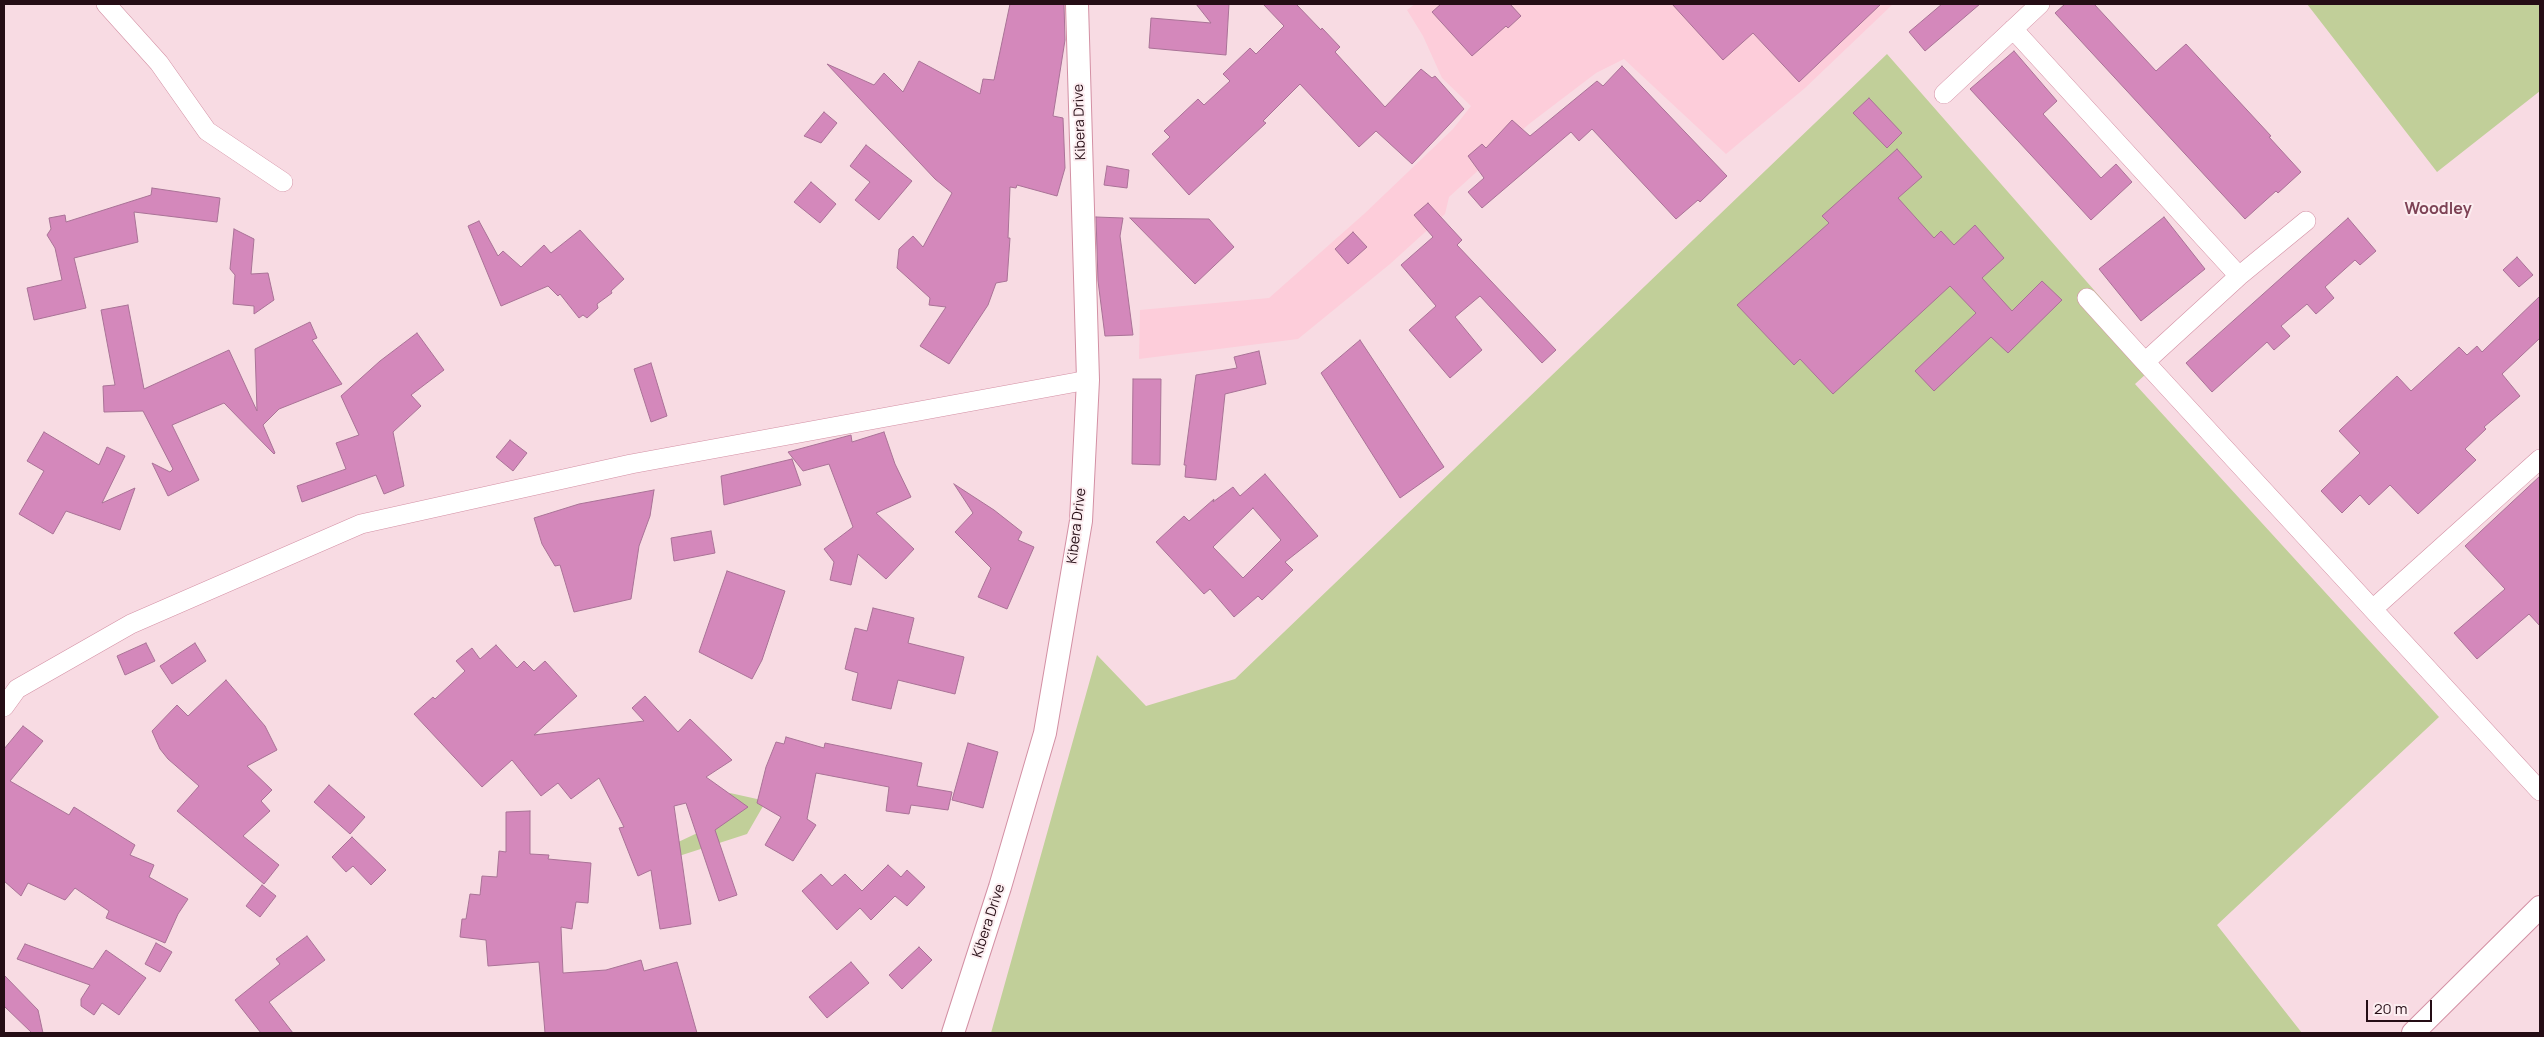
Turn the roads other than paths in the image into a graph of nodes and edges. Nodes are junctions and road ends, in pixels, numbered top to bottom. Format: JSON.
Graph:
{"nodes":[{"id":1,"x":106,"y":4,"type":"edge"},
{"id":2,"x":1077,"y":4,"type":"edge"},
{"id":3,"x":2040,"y":4,"type":"edge"},
{"id":4,"x":2013,"y":29,"type":"junction"},
{"id":5,"x":1944,"y":94,"type":"dead end"},
{"id":6,"x":283,"y":182,"type":"dead end"},
{"id":7,"x":2306,"y":221,"type":"dead end"},
{"id":8,"x":2239,"y":276,"type":"junction"},
{"id":9,"x":2087,"y":298,"type":"dead end"},
{"id":10,"x":2145,"y":362,"type":"junction"},
{"id":11,"x":1088,"y":380,"type":"junction"},
{"id":12,"x":2540,"y":460,"type":"edge"},
{"id":13,"x":2374,"y":608,"type":"junction"},
{"id":14,"x":4,"y":706,"type":"edge"},
{"id":15,"x":2540,"y":791,"type":"edge"},
{"id":16,"x":2540,"y":907,"type":"edge"},
{"id":17,"x":954,"y":1033,"type":"edge"},
{"id":18,"x":2413,"y":1033,"type":"edge"}],
"edges":[{"from":1,"to":6,"type":"street"},
{"from":2,"to":11,"type":"street","name":"Kibera Drive"},
{"from":3,"to":4,"type":"street"},
{"from":4,"to":5,"type":"street"},
{"from":4,"to":8,"type":"street"},
{"from":7,"to":8,"type":"street"},
{"from":8,"to":10,"type":"street"},
{"from":9,"to":10,"type":"street"},
{"from":10,"to":13,"type":"street"},
{"from":11,"to":14,"type":"street"},
{"from":11,"to":17,"type":"street","name":"Kibera Drive"},
{"from":12,"to":13,"type":"street"},
{"from":13,"to":15,"type":"street"},
{"from":16,"to":18,"type":"street"}]}
